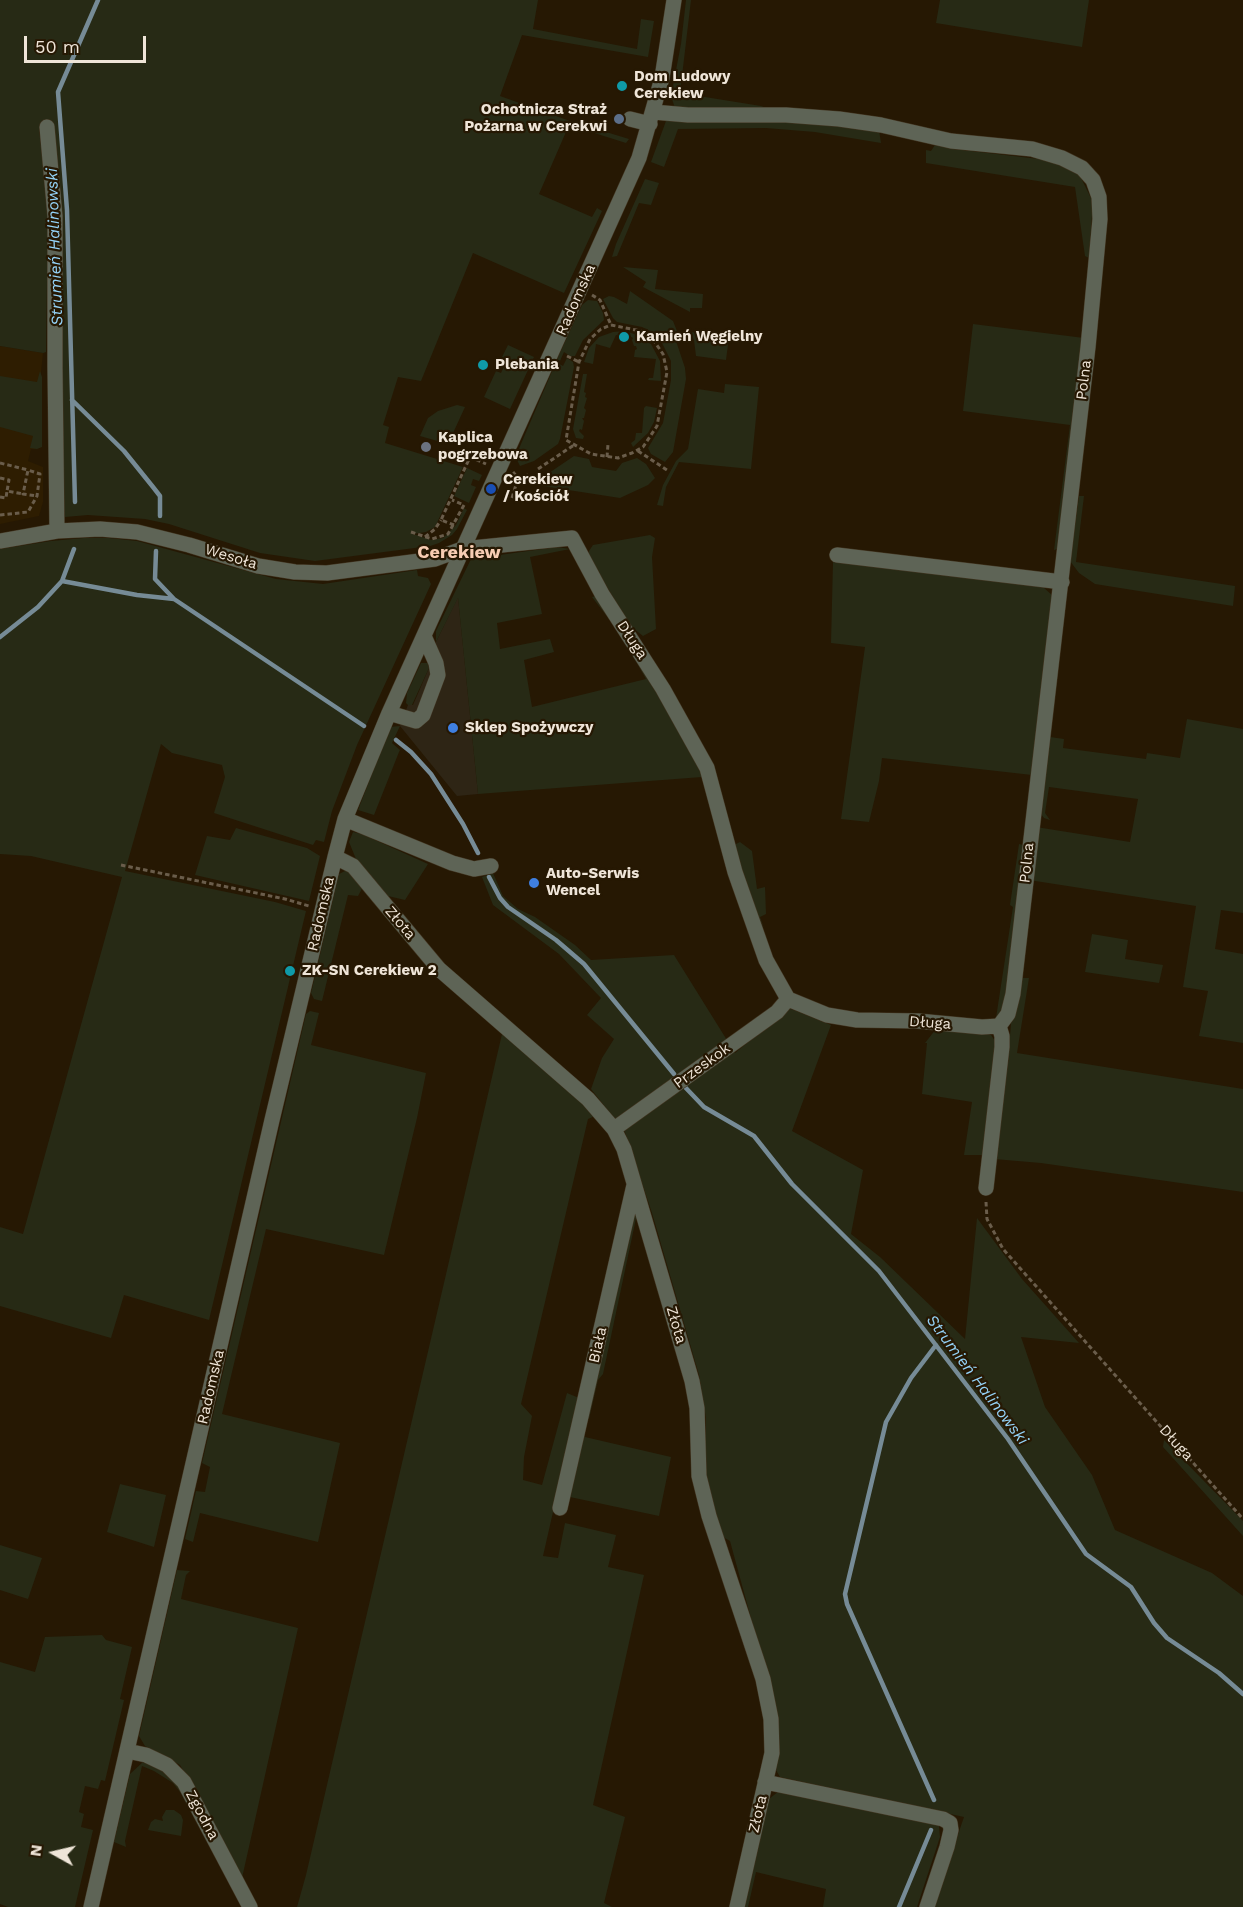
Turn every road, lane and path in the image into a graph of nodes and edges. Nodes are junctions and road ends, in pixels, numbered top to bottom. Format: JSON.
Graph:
{"nodes":[{"id":1,"x":674,"y":0,"type":"edge"},
{"id":2,"x":652,"y":118,"type":"junction"},
{"id":3,"x":630,"y":119,"type":"dead end"},
{"id":4,"x":47,"y":128,"type":"dead end"},
{"id":5,"x":587,"y":293,"type":"dead end"},
{"id":6,"x":611,"y":325,"type":"junction"},
{"id":7,"x":566,"y":355,"type":"dead end"},
{"id":8,"x":579,"y":362,"type":"junction"},
{"id":9,"x":609,"y":444,"type":"dead end"},
{"id":10,"x":574,"y":445,"type":"junction"},
{"id":11,"x":636,"y":451,"type":"junction"},
{"id":12,"x":607,"y":457,"type":"junction"},
{"id":13,"x":0,"y":463,"type":"edge"},
{"id":14,"x":490,"y":466,"type":"dead end"},
{"id":15,"x":0,"y":469,"type":"edge"},
{"id":16,"x":538,"y":469,"type":"dead end"},
{"id":17,"x":28,"y":470,"type":"junction"},
{"id":18,"x":667,"y":470,"type":"dead end"},
{"id":19,"x":528,"y":475,"type":"dead end"},
{"id":20,"x":0,"y":478,"type":"edge"},
{"id":21,"x":7,"y":491,"type":"junction"},
{"id":22,"x":23,"y":494,"type":"junction"},
{"id":23,"x":0,"y":496,"type":"edge"},
{"id":24,"x":37,"y":496,"type":"junction"},
{"id":25,"x":512,"y":498,"type":"dead end"},
{"id":26,"x":451,"y":500,"type":"junction"},
{"id":27,"x":0,"y":514,"type":"edge"},
{"id":28,"x":441,"y":520,"type":"junction"},
{"id":29,"x":454,"y":525,"type":"junction"},
{"id":30,"x":57,"y":531,"type":"junction"},
{"id":31,"x":411,"y":532,"type":"dead end"},
{"id":32,"x":425,"y":537,"type":"junction"},
{"id":33,"x":572,"y":538,"type":"joint"},
{"id":34,"x":0,"y":541,"type":"edge"},
{"id":35,"x":462,"y":549,"type":"junction"},
{"id":36,"x":837,"y":555,"type":"dead end"},
{"id":37,"x":1062,"y":582,"type":"junction"},
{"id":38,"x":424,"y":636,"type":"junction"},
{"id":39,"x":389,"y":713,"type":"junction"},
{"id":40,"x":345,"y":819,"type":"junction"},
{"id":41,"x":334,"y":857,"type":"junction"},
{"id":42,"x":121,"y":865,"type":"dead end"},
{"id":43,"x":491,"y":866,"type":"dead end"},
{"id":44,"x":322,"y":911,"type":"junction"},
{"id":45,"x":788,"y":999,"type":"junction"},
{"id":46,"x":999,"y":1026,"type":"junction"},
{"id":47,"x":614,"y":1129,"type":"junction"},
{"id":48,"x":635,"y":1182,"type":"junction"},
{"id":49,"x":986,"y":1188,"type":"joint"},
{"id":50,"x":560,"y":1508,"type":"dead end"},
{"id":51,"x":1243,"y":1519,"type":"edge"},
{"id":52,"x":127,"y":1751,"type":"junction"},
{"id":53,"x":765,"y":1782,"type":"junction"},
{"id":54,"x":91,"y":1907,"type":"edge"},
{"id":55,"x":250,"y":1907,"type":"edge"},
{"id":56,"x":737,"y":1907,"type":"edge"},
{"id":57,"x":927,"y":1907,"type":"edge"}],
"edges":[{"from":1,"to":2,"type":"street","name":"Radomska"},
{"from":2,"to":3,"type":"street","name":"Polna"},
{"from":2,"to":35,"type":"street","name":"Radomska"},
{"from":2,"to":37,"type":"street","name":"Polna"},
{"from":4,"to":30,"type":"street"},
{"from":5,"to":6,"type":"path"},
{"from":6,"to":8,"type":"path"},
{"from":6,"to":11,"type":"path"},
{"from":7,"to":8,"type":"path"},
{"from":8,"to":10,"type":"path"},
{"from":9,"to":12,"type":"path"},
{"from":10,"to":12,"type":"path"},
{"from":10,"to":16,"type":"path"},
{"from":11,"to":12,"type":"path"},
{"from":11,"to":18,"type":"path"},
{"from":13,"to":15,"type":"path"},
{"from":13,"to":17,"type":"path"},
{"from":14,"to":26,"type":"path"},
{"from":17,"to":22,"type":"path"},
{"from":17,"to":24,"type":"path"},
{"from":19,"to":25,"type":"path"},
{"from":20,"to":21,"type":"path"},
{"from":21,"to":22,"type":"path"},
{"from":21,"to":23,"type":"path"},
{"from":22,"to":24,"type":"path"},
{"from":24,"to":27,"type":"path"},
{"from":26,"to":28,"type":"path"},
{"from":26,"to":29,"type":"path"},
{"from":28,"to":29,"type":"path"},
{"from":28,"to":32,"type":"path"},
{"from":29,"to":32,"type":"path"},
{"from":30,"to":34,"type":"street","name":"Wesoła"},
{"from":30,"to":35,"type":"street","name":"Wesoła"},
{"from":31,"to":32,"type":"path"},
{"from":33,"to":35,"type":"street","name":"Wesoła"},
{"from":33,"to":45,"type":"street","name":"Długa"},
{"from":35,"to":38,"type":"street","name":"Radomska"},
{"from":36,"to":37,"type":"street"},
{"from":37,"to":46,"type":"street","name":"Polna"},
{"from":38,"to":39,"type":"street","name":"Radomska"},
{"from":38,"to":39,"type":"street"},
{"from":39,"to":40,"type":"street","name":"Radomska"},
{"from":40,"to":41,"type":"street","name":"Radomska"},
{"from":40,"to":43,"type":"street"},
{"from":41,"to":44,"type":"street","name":"Radomska"},
{"from":41,"to":47,"type":"street","name":"Złota"},
{"from":42,"to":44,"type":"path"},
{"from":44,"to":52,"type":"street","name":"Radomska"},
{"from":45,"to":46,"type":"street","name":"Długa"},
{"from":45,"to":47,"type":"street","name":"Przeskok"},
{"from":46,"to":49,"type":"street"},
{"from":47,"to":48,"type":"street","name":"Złota"},
{"from":48,"to":50,"type":"street","name":"Biała"},
{"from":48,"to":53,"type":"street","name":"Złota"},
{"from":49,"to":51,"type":"path","name":"Długa"},
{"from":52,"to":54,"type":"street","name":"Radomska"},
{"from":52,"to":55,"type":"street","name":"Zgodna"},
{"from":53,"to":56,"type":"street","name":"Złota"},
{"from":53,"to":57,"type":"street"}]}
